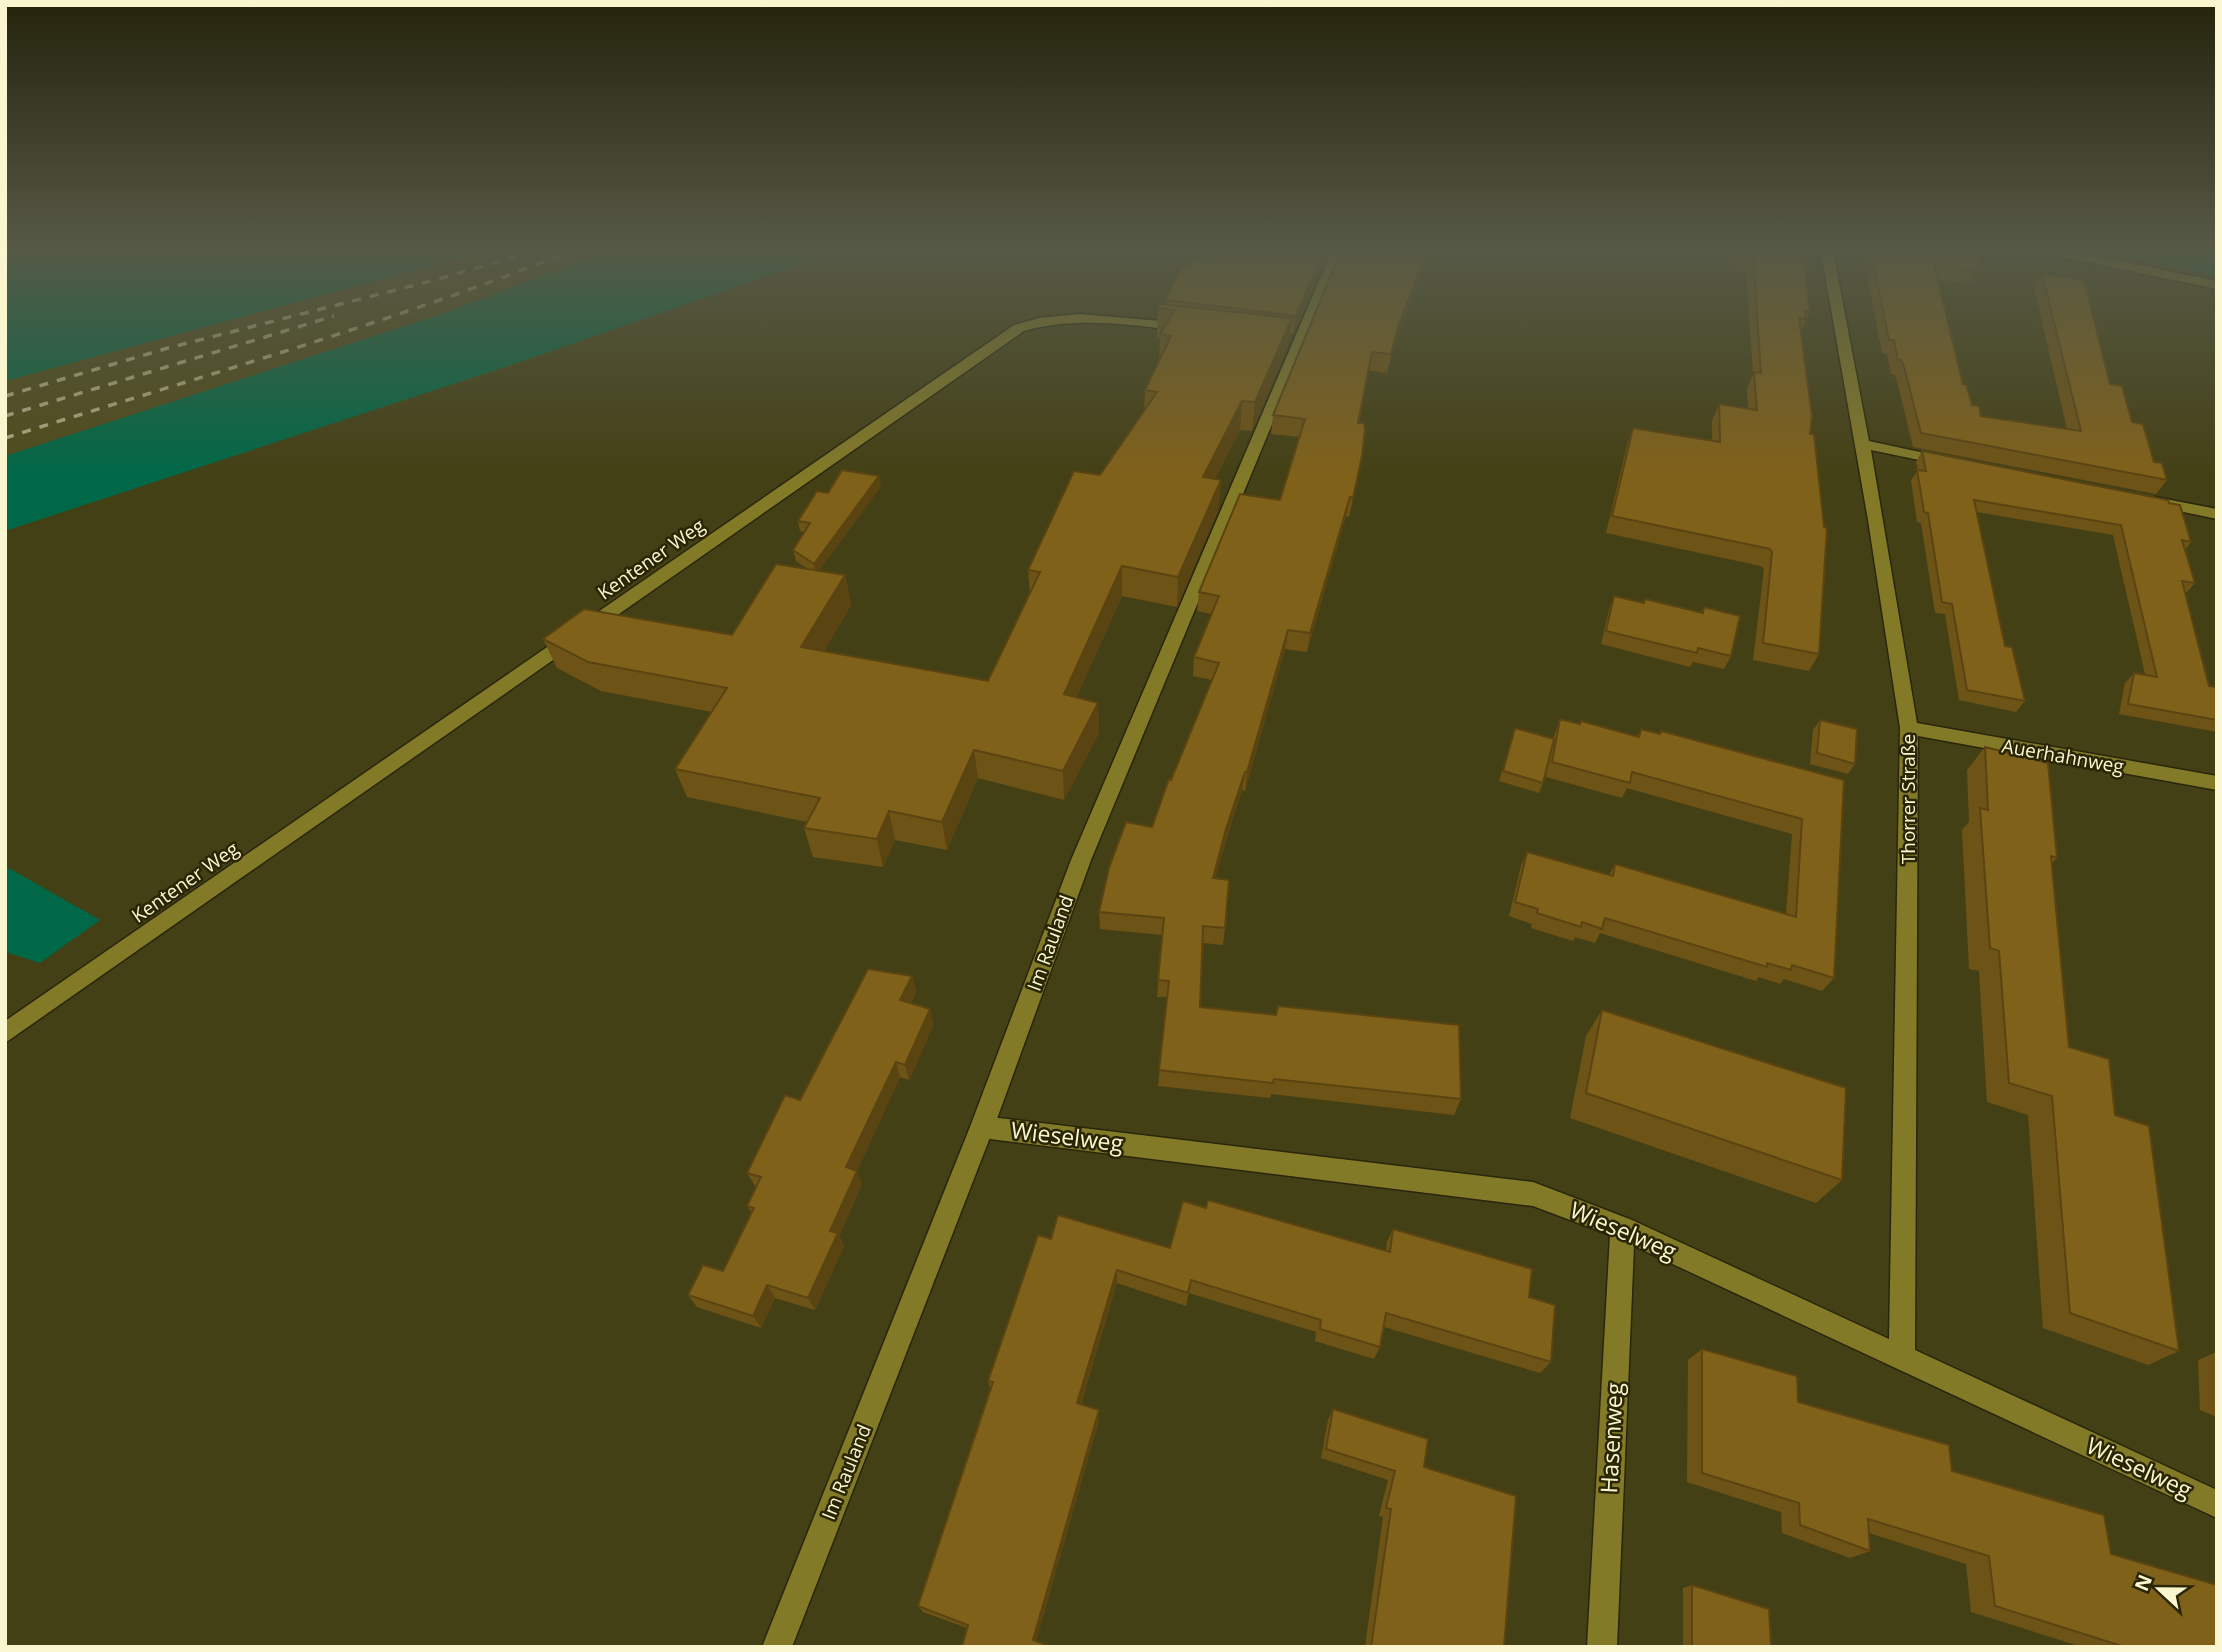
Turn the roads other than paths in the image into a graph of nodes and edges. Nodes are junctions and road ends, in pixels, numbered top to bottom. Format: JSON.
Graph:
{"nodes":[{"id":1,"x":1032,"y":323,"type":"edge"},
{"id":2,"x":1139,"y":323,"type":"edge"},
{"id":3,"x":1308,"y":323,"type":"edge"},
{"id":4,"x":1840,"y":323,"type":"edge"},
{"id":5,"x":1204,"y":329,"type":"edge"},
{"id":6,"x":1278,"y":338,"type":"edge"},
{"id":7,"x":1300,"y":341,"type":"junction"},
{"id":8,"x":1862,"y":444,"type":"junction"},
{"id":9,"x":1957,"y":464,"type":"edge"},
{"id":10,"x":2134,"y":498,"type":"edge"},
{"id":11,"x":2217,"y":514,"type":"edge"},
{"id":12,"x":1909,"y":728,"type":"junction"},
{"id":13,"x":2217,"y":783,"type":"edge"},
{"id":14,"x":5,"y":1033,"type":"edge"},
{"id":15,"x":982,"y":1127,"type":"junction"},
{"id":16,"x":1623,"y":1228,"type":"junction"},
{"id":17,"x":1902,"y":1359,"type":"junction"},
{"id":18,"x":2217,"y":1504,"type":"edge"},
{"id":19,"x":777,"y":1647,"type":"edge"},
{"id":20,"x":1602,"y":1647,"type":"edge"}],
"edges":[{"from":1,"to":14,"type":"street","name":"Kentener Weg"},
{"from":2,"to":5,"type":"street","name":"Kentener Weg"},
{"from":3,"to":7,"type":"street","name":"Im Rauland"},
{"from":4,"to":8,"type":"street","name":"Thorrer Straße"},
{"from":6,"to":7,"type":"street"},
{"from":7,"to":15,"type":"street","name":"Im Rauland"},
{"from":8,"to":9,"type":"street"},
{"from":8,"to":12,"type":"street","name":"Thorrer Straße"},
{"from":10,"to":11,"type":"street"},
{"from":12,"to":13,"type":"street","name":"Auerhahnweg"},
{"from":12,"to":17,"type":"street","name":"Thorrer Straße"},
{"from":15,"to":16,"type":"street","name":"Wieselweg"},
{"from":15,"to":19,"type":"street","name":"Im Rauland"},
{"from":16,"to":17,"type":"street","name":"Wieselweg"},
{"from":16,"to":20,"type":"street","name":"Hasenweg"},
{"from":17,"to":18,"type":"street","name":"Wieselweg"}]}
